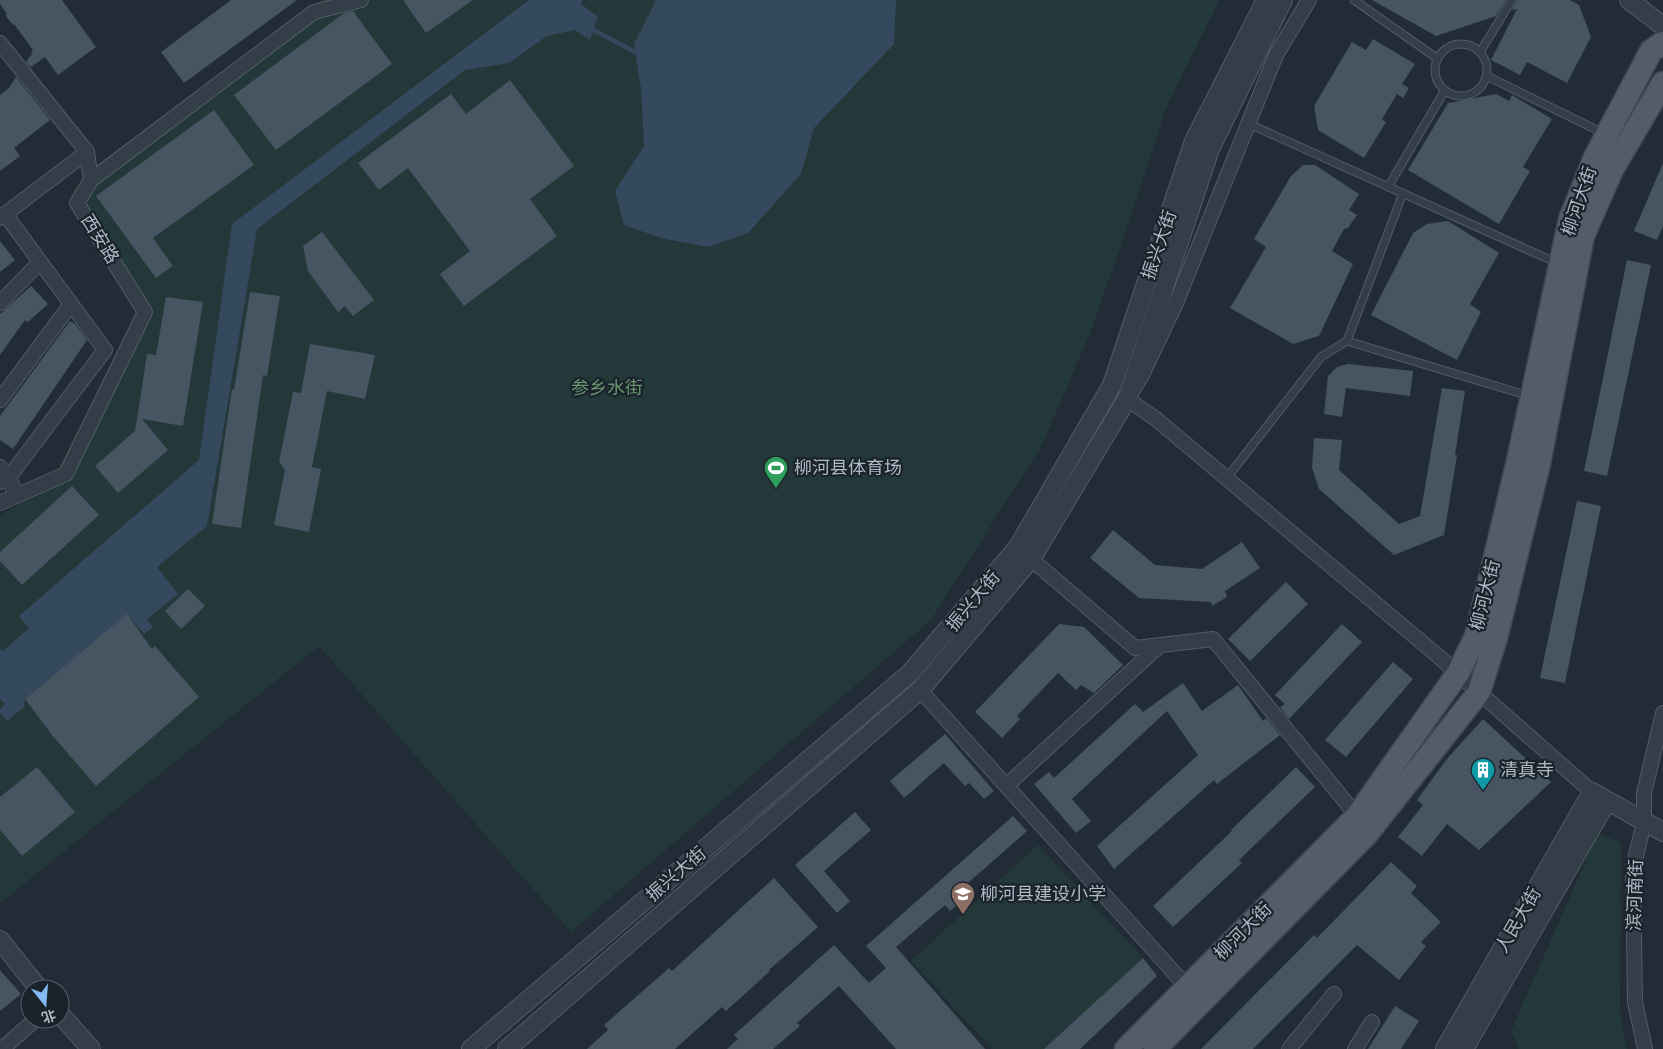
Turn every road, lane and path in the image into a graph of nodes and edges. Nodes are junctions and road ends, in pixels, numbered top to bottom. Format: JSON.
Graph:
{"nodes":[{"id":1,"x":361,"y":0,"type":"edge"},
{"id":2,"x":1266,"y":0,"type":"edge"},
{"id":3,"x":1283,"y":0,"type":"edge"},
{"id":4,"x":1309,"y":0,"type":"edge"},
{"id":5,"x":1354,"y":0,"type":"edge"},
{"id":6,"x":1512,"y":0,"type":"edge"},
{"id":7,"x":1629,"y":0,"type":"edge"},
{"id":8,"x":1663,"y":26,"type":"edge"},
{"id":9,"x":0,"y":43,"type":"edge"},
{"id":10,"x":1663,"y":43,"type":"edge"},
{"id":11,"x":1480,"y":52,"type":"junction"},
{"id":12,"x":1438,"y":59,"type":"junction"},
{"id":13,"x":1487,"y":76,"type":"junction"},
{"id":14,"x":1663,"y":84,"type":"edge"},
{"id":15,"x":1445,"y":90,"type":"junction"},
{"id":16,"x":1247,"y":123,"type":"junction"},
{"id":17,"x":1606,"y":134,"type":"junction"},
{"id":18,"x":87,"y":152,"type":"junction"},
{"id":19,"x":91,"y":180,"type":"junction"},
{"id":20,"x":1388,"y":186,"type":"junction"},
{"id":21,"x":1403,"y":193,"type":"junction"},
{"id":22,"x":3,"y":216,"type":"edge"},
{"id":23,"x":40,"y":262,"type":"junction"},
{"id":24,"x":1560,"y":264,"type":"junction"},
{"id":25,"x":0,"y":303,"type":"edge"},
{"id":26,"x":71,"y":304,"type":"junction"},
{"id":27,"x":1347,"y":341,"type":"junction"},
{"id":28,"x":1532,"y":397,"type":"junction"},
{"id":29,"x":1127,"y":398,"type":"junction"},
{"id":30,"x":0,"y":400,"type":"edge"},
{"id":31,"x":3,"y":476,"type":"edge"},
{"id":32,"x":1226,"y":479,"type":"junction"},
{"id":33,"x":16,"y":496,"type":"junction"},
{"id":34,"x":0,"y":503,"type":"edge"},
{"id":35,"x":1031,"y":559,"type":"junction"},
{"id":36,"x":1160,"y":645,"type":"junction"},
{"id":37,"x":1458,"y":673,"type":"junction"},
{"id":38,"x":920,"y":690,"type":"junction"},
{"id":39,"x":1479,"y":692,"type":"junction"},
{"id":40,"x":1663,"y":713,"type":"edge"},
{"id":41,"x":1006,"y":786,"type":"junction"},
{"id":42,"x":1599,"y":796,"type":"junction"},
{"id":43,"x":1358,"y":816,"type":"junction"},
{"id":44,"x":1644,"y":822,"type":"junction"},
{"id":45,"x":1663,"y":832,"type":"edge"},
{"id":46,"x":0,"y":940,"type":"edge"},
{"id":47,"x":31,"y":979,"type":"edge"},
{"id":48,"x":1187,"y":987,"type":"junction"},
{"id":49,"x":1334,"y":994,"type":"dead end"},
{"id":50,"x":1372,"y":1022,"type":"dead end"},
{"id":51,"x":70,"y":1025,"type":"edge"},
{"id":52,"x":25,"y":1029,"type":"edge"},
{"id":53,"x":1143,"y":1046,"type":"edge"},
{"id":54,"x":2,"y":1049,"type":"edge"},
{"id":55,"x":91,"y":1049,"type":"edge"},
{"id":56,"x":472,"y":1049,"type":"edge"},
{"id":57,"x":507,"y":1049,"type":"edge"},
{"id":58,"x":1289,"y":1049,"type":"edge"},
{"id":59,"x":1355,"y":1049,"type":"edge"},
{"id":60,"x":1445,"y":1049,"type":"edge"},
{"id":61,"x":1464,"y":1049,"type":"edge"},
{"id":62,"x":1645,"y":1049,"type":"edge"}],
"edges":[{"from":1,"to":19,"type":"street","name":"西安路"},
{"from":2,"to":56,"type":"street","name":"振兴大街"},
{"from":3,"to":29,"type":"street","name":"振兴大街"},
{"from":4,"to":16,"type":"street"},
{"from":5,"to":12,"type":"lane"},
{"from":6,"to":11,"type":"lane"},
{"from":7,"to":8,"type":"street"},
{"from":9,"to":18,"type":"street"},
{"from":10,"to":17,"type":"main road","name":"柳河大街"},
{"from":11,"to":12,"type":"lane"},
{"from":11,"to":13,"type":"lane"},
{"from":12,"to":15,"type":"lane"},
{"from":13,"to":15,"type":"lane"},
{"from":13,"to":17,"type":"lane"},
{"from":14,"to":39,"type":"main road","name":"柳河大街"},
{"from":15,"to":20,"type":"lane"},
{"from":16,"to":20,"type":"lane"},
{"from":16,"to":29,"type":"street"},
{"from":17,"to":24,"type":"main road","name":"柳河大街"},
{"from":18,"to":19,"type":"street"},
{"from":18,"to":22,"type":"street"},
{"from":19,"to":33,"type":"street","name":"西安路"},
{"from":20,"to":21,"type":"lane"},
{"from":21,"to":24,"type":"lane"},
{"from":21,"to":27,"type":"lane"},
{"from":22,"to":23,"type":"street"},
{"from":23,"to":25,"type":"street"},
{"from":23,"to":26,"type":"street"},
{"from":24,"to":28,"type":"main road","name":"柳河大街"},
{"from":26,"to":30,"type":"street"},
{"from":26,"to":31,"type":"street"},
{"from":27,"to":28,"type":"lane"},
{"from":27,"to":32,"type":"lane"},
{"from":28,"to":37,"type":"main road","name":"柳河大街"},
{"from":29,"to":32,"type":"street"},
{"from":29,"to":35,"type":"street","name":"振兴大街"},
{"from":31,"to":33,"type":"street"},
{"from":32,"to":37,"type":"street"},
{"from":33,"to":34,"type":"street","name":"西安路"},
{"from":35,"to":36,"type":"street"},
{"from":35,"to":38,"type":"street","name":"振兴大街"},
{"from":36,"to":41,"type":"street"},
{"from":36,"to":43,"type":"street"},
{"from":37,"to":39,"type":"street"},
{"from":37,"to":43,"type":"main road","name":"柳河大街"},
{"from":38,"to":41,"type":"street"},
{"from":38,"to":57,"type":"street","name":"振兴大街"},
{"from":39,"to":42,"type":"street"},
{"from":39,"to":53,"type":"main road","name":"柳河大街"},
{"from":40,"to":44,"type":"street","name":"滨河南街"},
{"from":41,"to":48,"type":"street"},
{"from":42,"to":44,"type":"street"},
{"from":42,"to":60,"type":"street","name":"人民大街"},
{"from":42,"to":61,"type":"street","name":"人民大街"},
{"from":43,"to":48,"type":"main road","name":"柳河大街"},
{"from":44,"to":45,"type":"street"},
{"from":44,"to":62,"type":"street","name":"滨河南街"},
{"from":46,"to":47,"type":"street"},
{"from":48,"to":53,"type":"main road","name":"柳河大街"},
{"from":49,"to":58,"type":"street"},
{"from":50,"to":59,"type":"street"},
{"from":51,"to":55,"type":"street"},
{"from":52,"to":54,"type":"street"}]}
